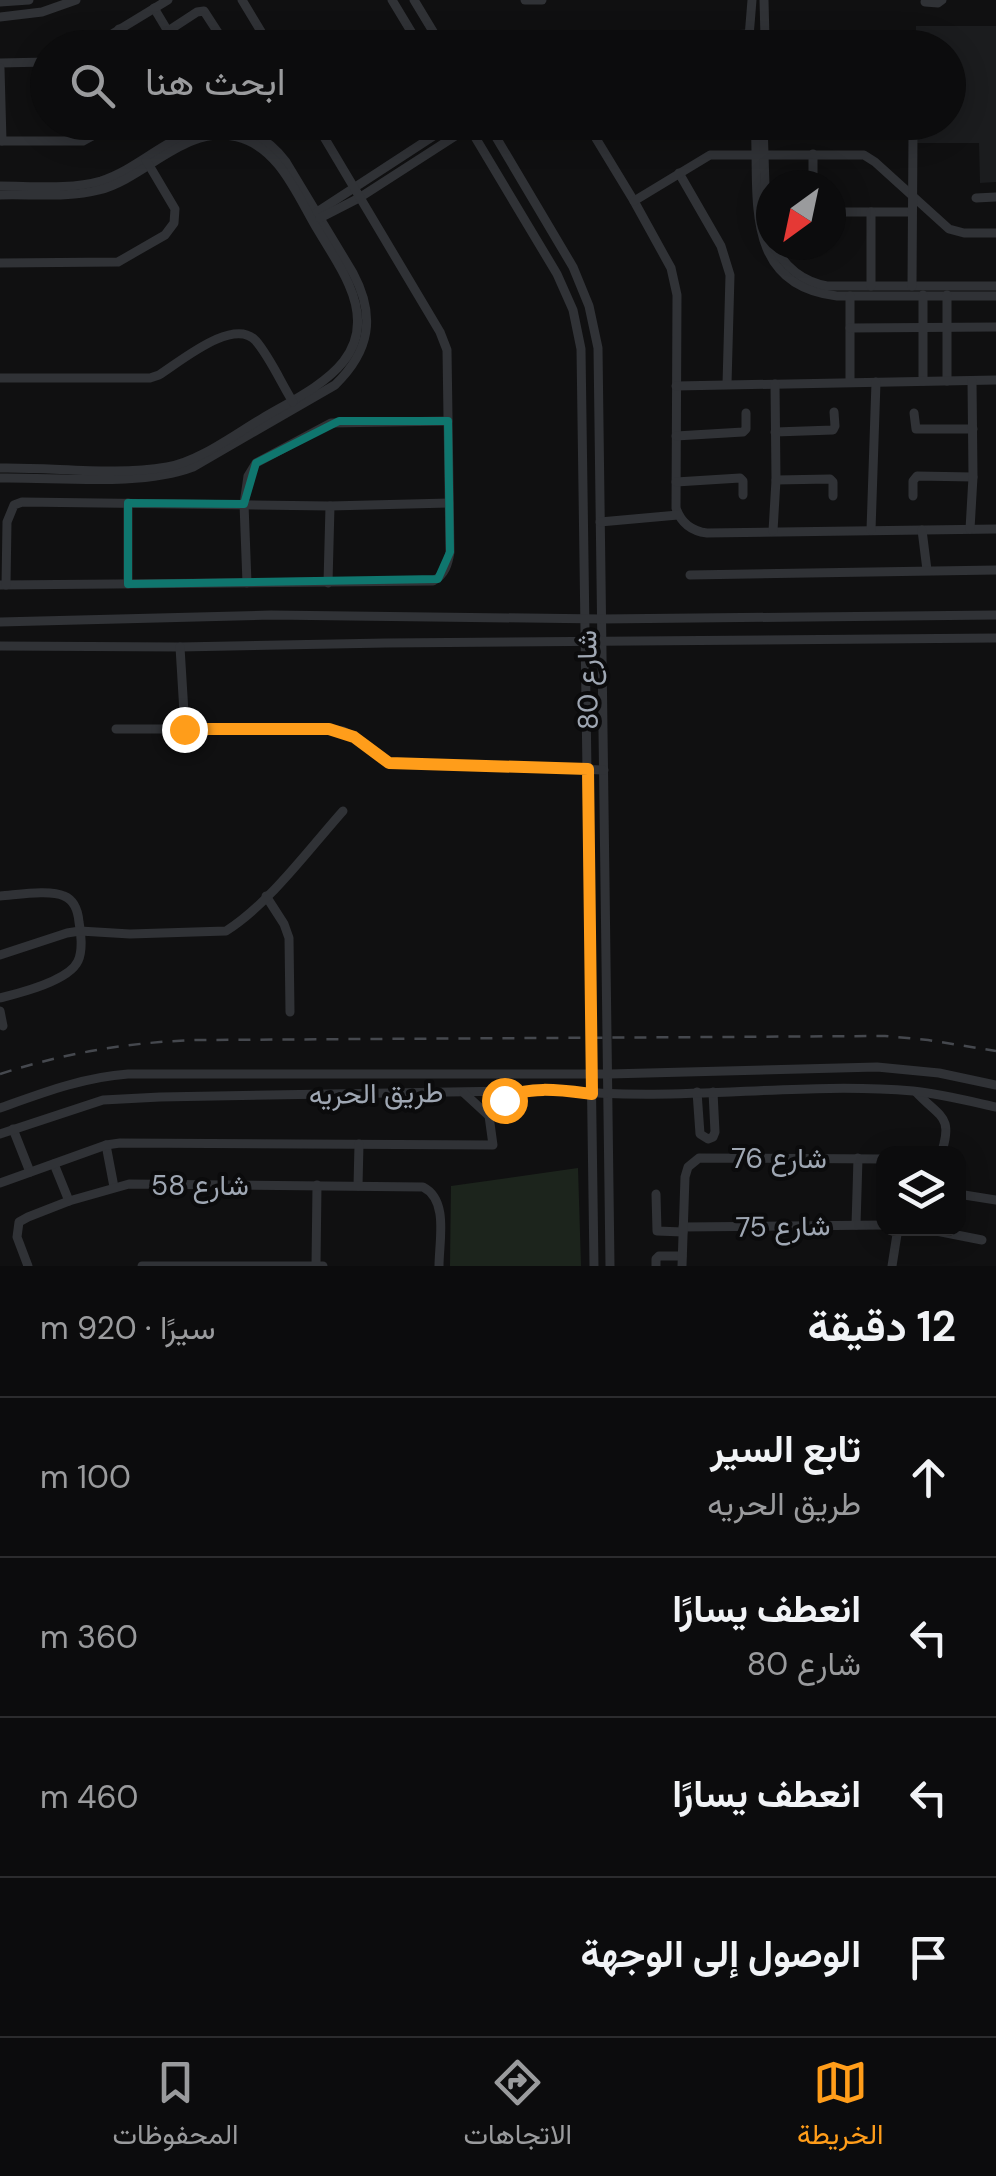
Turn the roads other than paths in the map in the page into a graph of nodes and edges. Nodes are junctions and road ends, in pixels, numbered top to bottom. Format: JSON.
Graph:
{"nodes":[{"id":1,"x":30,"y":0,"type":"edge"},
{"id":2,"x":76,"y":0,"type":"edge"},
{"id":3,"x":168,"y":0,"type":"edge"},
{"id":4,"x":242,"y":0,"type":"edge"},
{"id":5,"x":392,"y":0,"type":"edge"},
{"id":6,"x":414,"y":0,"type":"edge"},
{"id":7,"x":525,"y":0,"type":"edge"},
{"id":8,"x":542,"y":0,"type":"edge"},
{"id":9,"x":752,"y":0,"type":"edge"},
{"id":10,"x":764,"y":0,"type":"edge"},
{"id":11,"x":942,"y":0,"type":"edge"},
{"id":12,"x":0,"y":2,"type":"edge"},
{"id":13,"x":925,"y":2,"type":"dead end"},
{"id":14,"x":154,"y":8,"type":"junction"},
{"id":15,"x":0,"y":17,"type":"edge"},
{"id":16,"x":119,"y":30,"type":"edge"},
{"id":17,"x":167,"y":30,"type":"edge"},
{"id":18,"x":170,"y":30,"type":"edge"},
{"id":19,"x":216,"y":30,"type":"edge"},
{"id":20,"x":261,"y":30,"type":"edge"},
{"id":21,"x":410,"y":30,"type":"edge"},
{"id":22,"x":432,"y":30,"type":"edge"},
{"id":23,"x":750,"y":30,"type":"edge"},
{"id":24,"x":759,"y":30,"type":"edge"},
{"id":25,"x":30,"y":63,"type":"edge"},
{"id":26,"x":0,"y":65,"type":"edge"},
{"id":27,"x":1,"y":140,"type":"edge"},
{"id":28,"x":86,"y":140,"type":"edge"},
{"id":29,"x":195,"y":140,"type":"edge"},
{"id":30,"x":246,"y":140,"type":"edge"},
{"id":31,"x":325,"y":140,"type":"edge"},
{"id":32,"x":429,"y":140,"type":"edge"},
{"id":33,"x":444,"y":140,"type":"edge"},
{"id":34,"x":480,"y":140,"type":"edge"},
{"id":35,"x":499,"y":140,"type":"edge"},
{"id":36,"x":597,"y":140,"type":"edge"},
{"id":37,"x":758,"y":140,"type":"edge"},
{"id":38,"x":762,"y":140,"type":"edge"},
{"id":39,"x":914,"y":140,"type":"edge"},
{"id":40,"x":761,"y":154,"type":"junction"},
{"id":41,"x":814,"y":154,"type":"junction"},
{"id":42,"x":147,"y":161,"type":"junction"},
{"id":43,"x":762,"y":170,"type":"edge"},
{"id":44,"x":813,"y":170,"type":"edge"},
{"id":45,"x":679,"y":173,"type":"junction"},
{"id":46,"x":0,"y":186,"type":"edge"},
{"id":47,"x":356,"y":193,"type":"junction"},
{"id":48,"x":0,"y":194,"type":"edge"},
{"id":49,"x":912,"y":194,"type":"junction"},
{"id":50,"x":976,"y":198,"type":"dead end"},
{"id":51,"x":996,"y":198,"type":"edge"},
{"id":52,"x":634,"y":200,"type":"junction"},
{"id":53,"x":846,"y":212,"type":"edge"},
{"id":54,"x":871,"y":212,"type":"junction"},
{"id":55,"x":912,"y":212,"type":"junction"},
{"id":56,"x":315,"y":217,"type":"junction"},
{"id":57,"x":996,"y":234,"type":"edge"},
{"id":58,"x":783,"y":260,"type":"edge"},
{"id":59,"x":0,"y":264,"type":"edge"},
{"id":60,"x":871,"y":286,"type":"junction"},
{"id":61,"x":912,"y":286,"type":"junction"},
{"id":62,"x":996,"y":286,"type":"edge"},
{"id":63,"x":923,"y":295,"type":"junction"},
{"id":64,"x":947,"y":295,"type":"junction"},
{"id":65,"x":850,"y":296,"type":"junction"},
{"id":66,"x":996,"y":296,"type":"edge"},
{"id":67,"x":996,"y":326,"type":"edge"},
{"id":68,"x":850,"y":328,"type":"junction"},
{"id":69,"x":923,"y":328,"type":"junction"},
{"id":70,"x":947,"y":328,"type":"junction"},
{"id":71,"x":0,"y":378,"type":"edge"},
{"id":72,"x":972,"y":380,"type":"junction"},
{"id":73,"x":996,"y":380,"type":"edge"},
{"id":74,"x":922,"y":381,"type":"junction"},
{"id":75,"x":947,"y":381,"type":"junction"},
{"id":76,"x":850,"y":382,"type":"junction"},
{"id":77,"x":876,"y":382,"type":"junction"},
{"id":78,"x":582,"y":383,"type":"junction"},
{"id":79,"x":600,"y":384,"type":"junction"},
{"id":80,"x":727,"y":384,"type":"junction"},
{"id":81,"x":774,"y":384,"type":"junction"},
{"id":82,"x":676,"y":386,"type":"junction"},
{"id":83,"x":295,"y":404,"type":"junction"},
{"id":84,"x":834,"y":412,"type":"dead end"},
{"id":85,"x":746,"y":413,"type":"dead end"},
{"id":86,"x":914,"y":413,"type":"dead end"},
{"id":87,"x":448,"y":421,"type":"junction"},
{"id":88,"x":972,"y":429,"type":"junction"},
{"id":89,"x":775,"y":432,"type":"junction"},
{"id":90,"x":676,"y":436,"type":"junction"},
{"id":91,"x":0,"y":468,"type":"edge"},
{"id":92,"x":973,"y":477,"type":"junction"},
{"id":93,"x":0,"y":478,"type":"edge"},
{"id":94,"x":776,"y":480,"type":"junction"},
{"id":95,"x":676,"y":482,"type":"junction"},
{"id":96,"x":744,"y":494,"type":"dead end"},
{"id":97,"x":833,"y":496,"type":"dead end"},
{"id":98,"x":912,"y":496,"type":"dead end"},
{"id":99,"x":128,"y":503,"type":"junction"},
{"id":100,"x":448,"y":503,"type":"junction"},
{"id":101,"x":244,"y":504,"type":"junction"},
{"id":102,"x":330,"y":506,"type":"junction"},
{"id":103,"x":678,"y":515,"type":"junction"},
{"id":104,"x":600,"y":522,"type":"junction"},
{"id":105,"x":970,"y":529,"type":"junction"},
{"id":106,"x":996,"y":529,"type":"edge"},
{"id":107,"x":871,"y":530,"type":"junction"},
{"id":108,"x":922,"y":530,"type":"junction"},
{"id":109,"x":773,"y":531,"type":"junction"},
{"id":110,"x":926,"y":570,"type":"junction"},
{"id":111,"x":996,"y":570,"type":"edge"},
{"id":112,"x":690,"y":575,"type":"dead end"},
{"id":113,"x":247,"y":583,"type":"junction"},
{"id":114,"x":328,"y":583,"type":"junction"},
{"id":115,"x":128,"y":584,"type":"junction"},
{"id":116,"x":3,"y":585,"type":"edge"},
{"id":117,"x":996,"y":615,"type":"edge"},
{"id":118,"x":586,"y":618,"type":"junction"},
{"id":119,"x":602,"y":619,"type":"junction"},
{"id":120,"x":0,"y":622,"type":"edge"},
{"id":121,"x":996,"y":638,"type":"edge"},
{"id":122,"x":586,"y":642,"type":"junction"},
{"id":123,"x":602,"y":642,"type":"junction"},
{"id":124,"x":0,"y":646,"type":"edge"},
{"id":125,"x":180,"y":647,"type":"junction"},
{"id":126,"x":116,"y":729,"type":"dead end"},
{"id":127,"x":184,"y":729,"type":"junction"},
{"id":128,"x":588,"y":769,"type":"junction"},
{"id":129,"x":604,"y":770,"type":"junction"},
{"id":130,"x":344,"y":811,"type":"dead end"},
{"id":131,"x":589,"y":822,"type":"junction"},
{"id":132,"x":605,"y":823,"type":"junction"},
{"id":133,"x":0,"y":896,"type":"edge"},
{"id":134,"x":266,"y":896,"type":"junction"},
{"id":135,"x":80,"y":931,"type":"junction"},
{"id":136,"x":0,"y":955,"type":"edge"},
{"id":137,"x":0,"y":998,"type":"edge"},
{"id":138,"x":0,"y":1011,"type":"edge"},
{"id":139,"x":290,"y":1012,"type":"dead end"},
{"id":140,"x":3,"y":1026,"type":"dead end"},
{"id":141,"x":592,"y":1074,"type":"junction"},
{"id":142,"x":609,"y":1074,"type":"junction"},
{"id":143,"x":996,"y":1085,"type":"edge"},
{"id":144,"x":462,"y":1092,"type":"junction"},
{"id":145,"x":513,"y":1092,"type":"junction"},
{"id":146,"x":698,"y":1092,"type":"junction"},
{"id":147,"x":713,"y":1092,"type":"junction"},
{"id":148,"x":916,"y":1092,"type":"junction"},
{"id":149,"x":592,"y":1094,"type":"junction"},
{"id":150,"x":609,"y":1094,"type":"junction"},
{"id":151,"x":714,"y":1104,"type":"junction"},
{"id":152,"x":698,"y":1105,"type":"junction"},
{"id":153,"x":996,"y":1107,"type":"edge"},
{"id":154,"x":0,"y":1108,"type":"edge"},
{"id":155,"x":490,"y":1116,"type":"junction"},
{"id":156,"x":13,"y":1129,"type":"junction"},
{"id":157,"x":0,"y":1134,"type":"edge"},
{"id":158,"x":359,"y":1144,"type":"junction"},
{"id":159,"x":106,"y":1145,"type":"junction"},
{"id":160,"x":944,"y":1146,"type":"edge"},
{"id":161,"x":858,"y":1158,"type":"junction"},
{"id":162,"x":876,"y":1158,"type":"edge"},
{"id":163,"x":54,"y":1164,"type":"junction"},
{"id":164,"x":30,"y":1172,"type":"junction"},
{"id":165,"x":0,"y":1183,"type":"edge"},
{"id":166,"x":316,"y":1185,"type":"junction"},
{"id":167,"x":358,"y":1186,"type":"junction"},
{"id":168,"x":114,"y":1187,"type":"junction"},
{"id":169,"x":656,"y":1194,"type":"dead end"},
{"id":170,"x":966,"y":1195,"type":"edge"},
{"id":171,"x":996,"y":1200,"type":"edge"},
{"id":172,"x":68,"y":1202,"type":"junction"},
{"id":173,"x":856,"y":1225,"type":"junction"},
{"id":174,"x":876,"y":1225,"type":"edge"},
{"id":175,"x":683,"y":1230,"type":"junction"},
{"id":176,"x":897,"y":1236,"type":"edge"},
{"id":177,"x":962,"y":1236,"type":"edge"},
{"id":178,"x":982,"y":1240,"type":"dead end"},
{"id":179,"x":682,"y":1261,"type":"edge"},
{"id":180,"x":28,"y":1266,"type":"edge"},
{"id":181,"x":142,"y":1266,"type":"edge"},
{"id":182,"x":170,"y":1266,"type":"edge"},
{"id":183,"x":319,"y":1266,"type":"edge"},
{"id":184,"x":439,"y":1266,"type":"edge"},
{"id":185,"x":594,"y":1266,"type":"edge"},
{"id":186,"x":610,"y":1266,"type":"edge"},
{"id":187,"x":656,"y":1266,"type":"edge"},
{"id":188,"x":892,"y":1266,"type":"edge"}],
"edges":[{"from":1,"to":12,"type":"street"},
{"from":2,"to":15,"type":"street"},
{"from":3,"to":14,"type":"street"},
{"from":4,"to":20,"type":"street"},
{"from":5,"to":21,"type":"street"},
{"from":6,"to":22,"type":"street"},
{"from":7,"to":8,"type":"street"},
{"from":9,"to":23,"type":"street"},
{"from":10,"to":24,"type":"street"},
{"from":11,"to":13,"type":"street"},
{"from":14,"to":16,"type":"street"},
{"from":14,"to":17,"type":"street"},
{"from":18,"to":19,"type":"street"},
{"from":25,"to":26,"type":"street"},
{"from":26,"to":27,"type":"street"},
{"from":27,"to":28,"type":"street"},
{"from":29,"to":42,"type":"street"},
{"from":30,"to":56,"type":"street"},
{"from":31,"to":47,"type":"street"},
{"from":32,"to":47,"type":"street"},
{"from":33,"to":47,"type":"street"},
{"from":34,"to":78,"type":"street","name":"شارع 80"},
{"from":35,"to":79,"type":"street","name":"شارع 80"},
{"from":36,"to":52,"type":"street"},
{"from":37,"to":40,"type":"street"},
{"from":38,"to":40,"type":"street"},
{"from":39,"to":49,"type":"street"},
{"from":40,"to":41,"type":"street"},
{"from":40,"to":43,"type":"street"},
{"from":40,"to":45,"type":"street"},
{"from":40,"to":65,"type":"street"},
{"from":41,"to":44,"type":"street"},
{"from":41,"to":49,"type":"street"},
{"from":42,"to":46,"type":"street"},
{"from":42,"to":48,"type":"street"},
{"from":42,"to":59,"type":"street"},
{"from":45,"to":52,"type":"street"},
{"from":45,"to":80,"type":"street"},
{"from":47,"to":56,"type":"street"},
{"from":47,"to":87,"type":"street"},
{"from":49,"to":55,"type":"street"},
{"from":49,"to":57,"type":"street"},
{"from":50,"to":51,"type":"street"},
{"from":52,"to":82,"type":"street"},
{"from":53,"to":54,"type":"street"},
{"from":54,"to":55,"type":"street"},
{"from":54,"to":60,"type":"street"},
{"from":55,"to":61,"type":"street"},
{"from":56,"to":83,"type":"street"},
{"from":58,"to":60,"type":"street"},
{"from":60,"to":61,"type":"street"},
{"from":61,"to":62,"type":"street"},
{"from":63,"to":64,"type":"street"},
{"from":63,"to":65,"type":"street"},
{"from":63,"to":69,"type":"street"},
{"from":64,"to":66,"type":"street"},
{"from":64,"to":70,"type":"street"},
{"from":65,"to":68,"type":"street"},
{"from":67,"to":70,"type":"street"},
{"from":68,"to":69,"type":"street"},
{"from":68,"to":76,"type":"street"},
{"from":69,"to":70,"type":"street"},
{"from":69,"to":74,"type":"street"},
{"from":70,"to":75,"type":"street"},
{"from":71,"to":83,"type":"street"},
{"from":72,"to":73,"type":"street"},
{"from":72,"to":75,"type":"street"},
{"from":72,"to":88,"type":"street"},
{"from":74,"to":75,"type":"street"},
{"from":74,"to":77,"type":"street"},
{"from":76,"to":77,"type":"street"},
{"from":76,"to":81,"type":"street"},
{"from":77,"to":107,"type":"street"},
{"from":78,"to":79,"type":"street"},
{"from":78,"to":118,"type":"street","name":"شارع 80"},
{"from":79,"to":104,"type":"street","name":"شارع 80"},
{"from":80,"to":81,"type":"street"},
{"from":80,"to":82,"type":"street"},
{"from":81,"to":89,"type":"street"},
{"from":82,"to":90,"type":"street"},
{"from":83,"to":91,"type":"street"},
{"from":83,"to":93,"type":"street"},
{"from":84,"to":89,"type":"street"},
{"from":85,"to":90,"type":"street"},
{"from":86,"to":88,"type":"street"},
{"from":87,"to":100,"type":"street"},
{"from":87,"to":101,"type":"street"},
{"from":88,"to":92,"type":"street"},
{"from":89,"to":94,"type":"street"},
{"from":90,"to":95,"type":"street"},
{"from":92,"to":98,"type":"street"},
{"from":92,"to":105,"type":"street"},
{"from":94,"to":97,"type":"street"},
{"from":94,"to":109,"type":"street"},
{"from":95,"to":96,"type":"street"},
{"from":95,"to":103,"type":"street"},
{"from":99,"to":101,"type":"street"},
{"from":99,"to":115,"type":"street"},
{"from":99,"to":116,"type":"street"},
{"from":100,"to":102,"type":"street"},
{"from":100,"to":114,"type":"street"},
{"from":101,"to":102,"type":"street"},
{"from":101,"to":113,"type":"street"},
{"from":102,"to":114,"type":"street"},
{"from":103,"to":104,"type":"street"},
{"from":103,"to":109,"type":"street"},
{"from":104,"to":119,"type":"street","name":"شارع 80"},
{"from":105,"to":106,"type":"street"},
{"from":105,"to":108,"type":"street"},
{"from":107,"to":108,"type":"street"},
{"from":107,"to":109,"type":"street"},
{"from":108,"to":110,"type":"street"},
{"from":110,"to":111,"type":"street"},
{"from":110,"to":112,"type":"street"},
{"from":113,"to":114,"type":"street"},
{"from":113,"to":115,"type":"street"},
{"from":115,"to":116,"type":"street"},
{"from":117,"to":119,"type":"street"},
{"from":118,"to":119,"type":"street"},
{"from":118,"to":120,"type":"street"},
{"from":118,"to":122,"type":"street","name":"شارع 80"},
{"from":119,"to":123,"type":"street","name":"شارع 80"},
{"from":121,"to":123,"type":"street"},
{"from":122,"to":123,"type":"street"},
{"from":122,"to":125,"type":"street"},
{"from":122,"to":128,"type":"street","name":"شارع 80"},
{"from":123,"to":129,"type":"street","name":"شارع 80"},
{"from":124,"to":125,"type":"street"},
{"from":125,"to":127,"type":"street"},
{"from":126,"to":127,"type":"street"},
{"from":127,"to":128,"type":"street"},
{"from":128,"to":129,"type":"street"},
{"from":128,"to":131,"type":"street","name":"شارع 80"},
{"from":129,"to":132,"type":"street","name":"شارع 80"},
{"from":130,"to":134,"type":"street"},
{"from":131,"to":132,"type":"street"},
{"from":131,"to":141,"type":"street","name":"شارع 80"},
{"from":132,"to":142,"type":"street","name":"شارع 80"},
{"from":133,"to":135,"type":"street"},
{"from":134,"to":135,"type":"street"},
{"from":134,"to":139,"type":"street"},
{"from":135,"to":136,"type":"street"},
{"from":135,"to":137,"type":"street"},
{"from":138,"to":140,"type":"street"},
{"from":141,"to":142,"type":"street","name":"طريق الحريه"},
{"from":141,"to":149,"type":"street","name":"شارع 80"},
{"from":141,"to":154,"type":"street","name":"طريق الحريه"},
{"from":142,"to":143,"type":"street","name":"طريق الحريه"},
{"from":142,"to":150,"type":"street","name":"شارع 80"},
{"from":144,"to":145,"type":"street","name":"طريق الحريه"},
{"from":144,"to":155,"type":"street"},
{"from":144,"to":156,"type":"street","name":"طريق الحريه"},
{"from":145,"to":149,"type":"street","name":"طريق الحريه"},
{"from":145,"to":155,"type":"street"},
{"from":146,"to":147,"type":"street","name":"طريق الحريه"},
{"from":146,"to":150,"type":"street","name":"طريق الحريه"},
{"from":146,"to":152,"type":"street"},
{"from":147,"to":148,"type":"street","name":"طريق الحريه"},
{"from":147,"to":151,"type":"street"},
{"from":148,"to":153,"type":"street","name":"طريق الحريه"},
{"from":148,"to":160,"type":"street"},
{"from":149,"to":150,"type":"street","name":"طريق الحريه"},
{"from":149,"to":185,"type":"street","name":"شارع 80"},
{"from":150,"to":186,"type":"street","name":"شارع 80"},
{"from":151,"to":152,"type":"street"},
{"from":151,"to":152,"type":"street"},
{"from":155,"to":158,"type":"street"},
{"from":156,"to":157,"type":"street","name":"طريق الحريه"},
{"from":156,"to":164,"type":"street"},
{"from":158,"to":159,"type":"street"},
{"from":158,"to":167,"type":"street"},
{"from":159,"to":163,"type":"street"},
{"from":159,"to":168,"type":"street"},
{"from":161,"to":162,"type":"street","name":"شارع 76"},
{"from":161,"to":173,"type":"street"},
{"from":161,"to":175,"type":"street","name":"شارع 76"},
{"from":163,"to":164,"type":"street"},
{"from":163,"to":172,"type":"street"},
{"from":164,"to":165,"type":"street"},
{"from":166,"to":167,"type":"street","name":"شارع 58"},
{"from":166,"to":168,"type":"street","name":"شارع 58"},
{"from":166,"to":183,"type":"street"},
{"from":167,"to":184,"type":"street","name":"شارع 58"},
{"from":168,"to":172,"type":"street","name":"شارع 58"},
{"from":169,"to":175,"type":"street"},
{"from":170,"to":171,"type":"street"},
{"from":172,"to":180,"type":"street","name":"شارع 58"},
{"from":173,"to":174,"type":"street","name":"شارع 75"},
{"from":173,"to":175,"type":"street","name":"شارع 75"},
{"from":175,"to":179,"type":"street"},
{"from":176,"to":188,"type":"street"},
{"from":177,"to":178,"type":"street"},
{"from":179,"to":187,"type":"street"},
{"from":181,"to":182,"type":"street"},
{"from":182,"to":183,"type":"street"}]}
